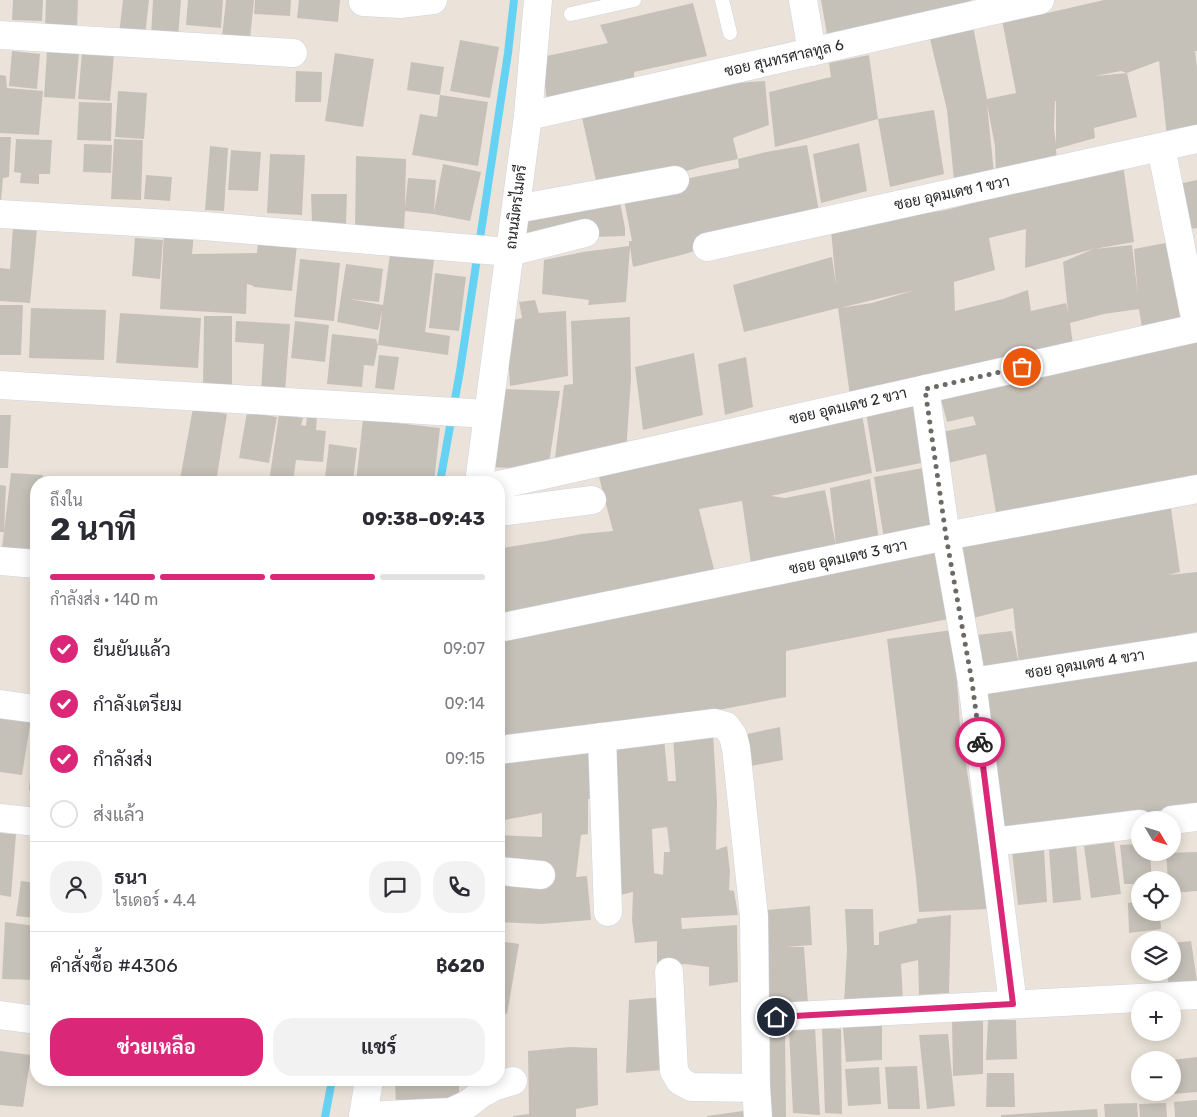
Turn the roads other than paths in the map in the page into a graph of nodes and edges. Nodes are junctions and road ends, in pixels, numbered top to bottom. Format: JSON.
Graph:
{"nodes":[{"id":1,"x":433,"y":0,"type":"edge"},
{"id":2,"x":538,"y":0,"type":"edge"},
{"id":3,"x":634,"y":0,"type":"edge"},
{"id":4,"x":722,"y":0,"type":"edge"},
{"id":5,"x":803,"y":0,"type":"edge"},
{"id":6,"x":1040,"y":0,"type":"edge"},
{"id":7,"x":362,"y":2,"type":"dead end"},
{"id":8,"x":570,"y":14,"type":"dead end"},
{"id":9,"x":730,"y":33,"type":"dead end"},
{"id":10,"x":0,"y":35,"type":"edge"},
{"id":11,"x":812,"y":52,"type":"junction"},
{"id":12,"x":293,"y":53,"type":"dead end"},
{"id":13,"x":528,"y":116,"type":"junction"},
{"id":14,"x":1197,"y":139,"type":"edge"},
{"id":15,"x":1161,"y":147,"type":"junction"},
{"id":16,"x":675,"y":180,"type":"dead end"},
{"id":17,"x":516,"y":209,"type":"junction"},
{"id":18,"x":0,"y":214,"type":"edge"},
{"id":19,"x":585,"y":233,"type":"dead end"},
{"id":20,"x":707,"y":247,"type":"dead end"},
{"id":21,"x":510,"y":252,"type":"junction"},
{"id":22,"x":1197,"y":328,"type":"edge"},
{"id":23,"x":0,"y":385,"type":"edge"},
{"id":24,"x":925,"y":389,"type":"junction"},
{"id":25,"x":488,"y":414,"type":"junction"},
{"id":26,"x":480,"y":476,"type":"edge"},
{"id":27,"x":505,"y":484,"type":"edge"},
{"id":28,"x":1197,"y":489,"type":"edge"},
{"id":29,"x":592,"y":500,"type":"dead end"},
{"id":30,"x":505,"y":511,"type":"edge"},
{"id":31,"x":946,"y":536,"type":"junction"},
{"id":32,"x":0,"y":561,"type":"edge"},
{"id":33,"x":30,"y":564,"type":"edge"},
{"id":34,"x":505,"y":627,"type":"edge"},
{"id":35,"x":1197,"y":647,"type":"edge"},
{"id":36,"x":972,"y":682,"type":"junction"},
{"id":37,"x":0,"y":704,"type":"edge"},
{"id":38,"x":30,"y":708,"type":"edge"},
{"id":39,"x":602,"y":737,"type":"junction"},
{"id":40,"x":505,"y":749,"type":"edge"},
{"id":41,"x":0,"y":818,"type":"edge"},
{"id":42,"x":1197,"y":818,"type":"edge"},
{"id":43,"x":1181,"y":819,"type":"edge"},
{"id":44,"x":30,"y":821,"type":"edge"},
{"id":45,"x":1131,"y":825,"type":"edge"},
{"id":46,"x":993,"y":842,"type":"junction"},
{"id":47,"x":505,"y":872,"type":"edge"},
{"id":48,"x":541,"y":875,"type":"dead end"},
{"id":49,"x":608,"y":912,"type":"dead end"},
{"id":50,"x":669,"y":972,"type":"dead end"},
{"id":51,"x":1197,"y":995,"type":"edge"},
{"id":52,"x":1013,"y":1004,"type":"junction"},
{"id":53,"x":0,"y":1016,"type":"edge"},
{"id":54,"x":756,"y":1018,"type":"junction"},
{"id":55,"x":30,"y":1019,"type":"edge"},
{"id":56,"x":513,"y":1081,"type":"dead end"},
{"id":57,"x":505,"y":1083,"type":"edge"},
{"id":58,"x":368,"y":1086,"type":"edge"},
{"id":59,"x":496,"y":1086,"type":"edge"},
{"id":60,"x":756,"y":1088,"type":"junction"},
{"id":61,"x":363,"y":1117,"type":"edge"},
{"id":62,"x":758,"y":1117,"type":"edge"}],
"edges":[{"from":1,"to":7,"type":"street"},
{"from":2,"to":13,"type":"street","name":"ถนนมิตรไมตรี"},
{"from":3,"to":8,"type":"lane"},
{"from":4,"to":9,"type":"lane"},
{"from":5,"to":11,"type":"street"},
{"from":6,"to":11,"type":"street","name":"ซอย สุนทรศาลทูล 6"},
{"from":10,"to":12,"type":"street"},
{"from":11,"to":13,"type":"street","name":"ซอย สุนทรศาลทูล 6"},
{"from":13,"to":17,"type":"street","name":"ถนนมิตรไมตรี"},
{"from":14,"to":15,"type":"street","name":"ซอย อุดมเดช 1 ขวา"},
{"from":15,"to":20,"type":"street","name":"ซอย อุดมเดช 1 ขวา"},
{"from":15,"to":22,"type":"street"},
{"from":16,"to":17,"type":"street"},
{"from":17,"to":21,"type":"street","name":"ถนนมิตรไมตรี"},
{"from":18,"to":21,"type":"street"},
{"from":19,"to":21,"type":"street"},
{"from":21,"to":25,"type":"street","name":"ถนนมิตรไมตรี"},
{"from":22,"to":24,"type":"street","name":"ซอย อุดมเดช 2 ขวา"},
{"from":23,"to":25,"type":"street"},
{"from":24,"to":27,"type":"street","name":"ซอย อุดมเดช 2 ขวา"},
{"from":24,"to":31,"type":"street"},
{"from":25,"to":26,"type":"street","name":"ถนนมิตรไมตรี"},
{"from":28,"to":31,"type":"street","name":"ซอย อุดมเดช 3 ขวา"},
{"from":29,"to":30,"type":"street"},
{"from":31,"to":34,"type":"street","name":"ซอย อุดมเดช 3 ขวา"},
{"from":31,"to":36,"type":"street"},
{"from":32,"to":33,"type":"street"},
{"from":35,"to":36,"type":"street","name":"ซอย อุดมเดช 4 ขวา"},
{"from":36,"to":46,"type":"street"},
{"from":37,"to":38,"type":"street"},
{"from":39,"to":40,"type":"street"},
{"from":39,"to":49,"type":"street"},
{"from":39,"to":54,"type":"street"},
{"from":41,"to":44,"type":"street"},
{"from":42,"to":43,"type":"street"},
{"from":45,"to":46,"type":"street"},
{"from":46,"to":52,"type":"street"},
{"from":47,"to":48,"type":"street"},
{"from":50,"to":60,"type":"street"},
{"from":51,"to":52,"type":"street"},
{"from":52,"to":54,"type":"street"},
{"from":53,"to":55,"type":"street"},
{"from":54,"to":60,"type":"street"},
{"from":56,"to":57,"type":"street"},
{"from":58,"to":61,"type":"street"},
{"from":59,"to":61,"type":"street"},
{"from":60,"to":62,"type":"street"}]}
